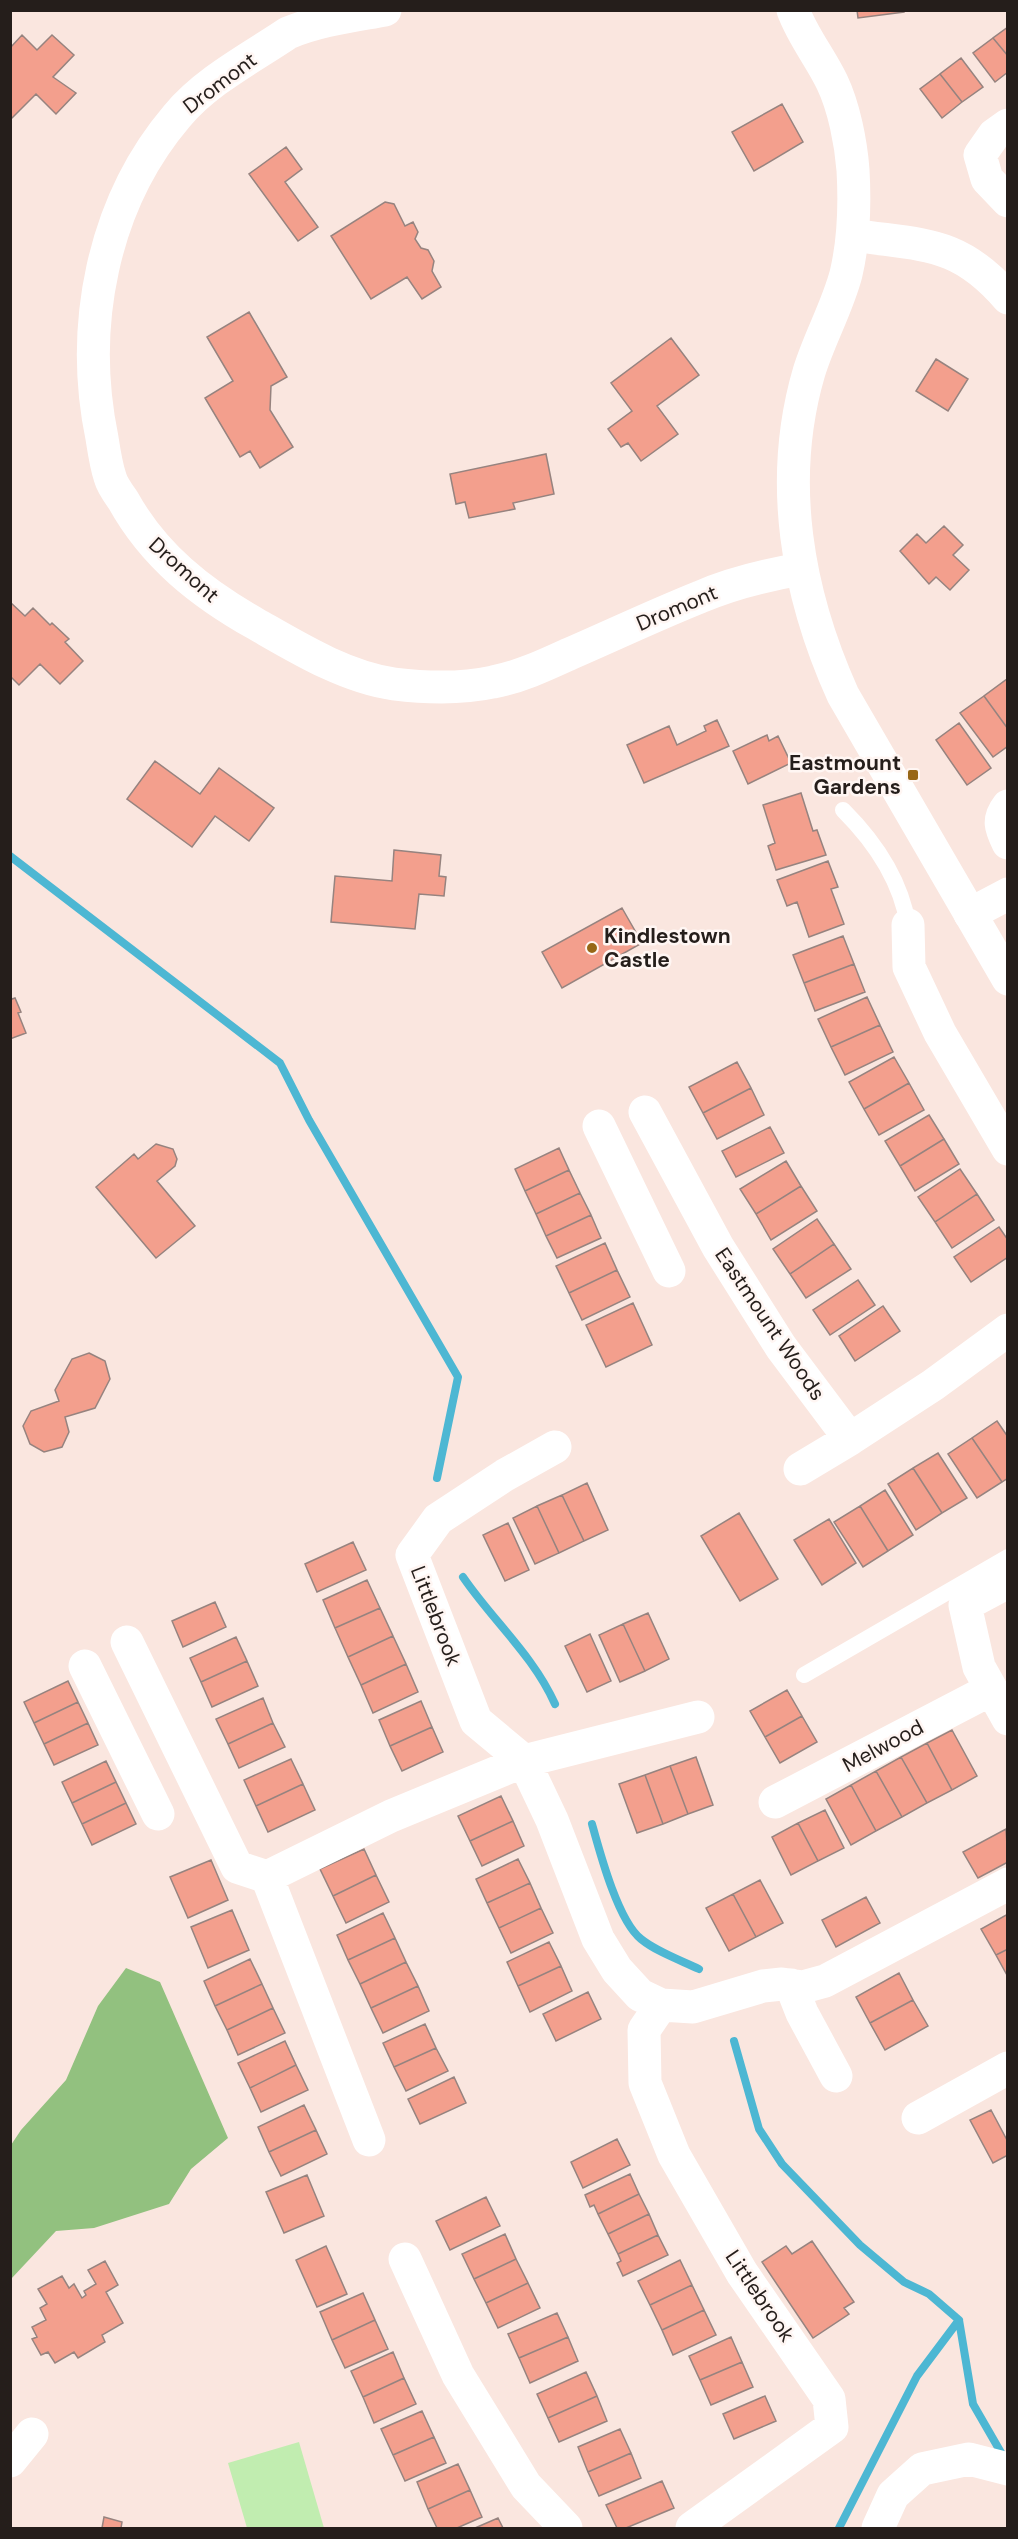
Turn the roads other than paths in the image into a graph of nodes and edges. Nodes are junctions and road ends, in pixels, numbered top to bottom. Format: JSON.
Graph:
{"nodes":[{"id":1,"x":386,"y":10,"type":"edge"},
{"id":2,"x":793,"y":10,"type":"edge"},
{"id":3,"x":1008,"y":126,"type":"edge"},
{"id":4,"x":1008,"y":201,"type":"edge"},
{"id":5,"x":853,"y":235,"type":"junction"},
{"id":6,"x":1008,"y":298,"type":"edge"},
{"id":7,"x":801,"y":569,"type":"junction"},
{"id":8,"x":1008,"y":806,"type":"edge"},
{"id":9,"x":843,"y":810,"type":"dead end"},
{"id":10,"x":1008,"y":843,"type":"edge"},
{"id":11,"x":1008,"y":894,"type":"edge"},
{"id":12,"x":970,"y":914,"type":"junction"},
{"id":13,"x":908,"y":925,"type":"joint"},
{"id":14,"x":1008,"y":979,"type":"edge"},
{"id":15,"x":645,"y":1112,"type":"dead end"},
{"id":16,"x":599,"y":1126,"type":"dead end"},
{"id":17,"x":1008,"y":1149,"type":"edge"},
{"id":18,"x":695,"y":1208,"type":"junction"},
{"id":19,"x":651,"y":1230,"type":"junction"},
{"id":20,"x":669,"y":1271,"type":"dead end"},
{"id":21,"x":1008,"y":1330,"type":"edge"},
{"id":22,"x":850,"y":1439,"type":"junction"},
{"id":23,"x":555,"y":1447,"type":"dead end"},
{"id":24,"x":800,"y":1469,"type":"dead end"},
{"id":25,"x":1008,"y":1557,"type":"edge"},
{"id":26,"x":1008,"y":1582,"type":"edge"},
{"id":27,"x":127,"y":1642,"type":"dead end"},
{"id":28,"x":85,"y":1666,"type":"dead end"},
{"id":29,"x":804,"y":1675,"type":"dead end"},
{"id":30,"x":990,"y":1690,"type":"junction"},
{"id":31,"x":698,"y":1717,"type":"dead end"},
{"id":32,"x":1008,"y":1719,"type":"edge"},
{"id":33,"x":170,"y":1729,"type":"junction"},
{"id":34,"x":127,"y":1751,"type":"junction"},
{"id":35,"x":524,"y":1761,"type":"junction"},
{"id":36,"x":775,"y":1802,"type":"dead end"},
{"id":37,"x":158,"y":1814,"type":"dead end"},
{"id":38,"x":267,"y":1877,"type":"junction"},
{"id":39,"x":1008,"y":1884,"type":"edge"},
{"id":40,"x":791,"y":1985,"type":"junction"},
{"id":41,"x":661,"y":2005,"type":"junction"},
{"id":42,"x":1008,"y":2068,"type":"edge"},
{"id":43,"x":836,"y":2076,"type":"dead end"},
{"id":44,"x":918,"y":2118,"type":"dead end"},
{"id":45,"x":369,"y":2140,"type":"dead end"},
{"id":46,"x":405,"y":2259,"type":"dead end"},
{"id":47,"x":32,"y":2434,"type":"dead end"},
{"id":48,"x":10,"y":2461,"type":"edge"},
{"id":49,"x":1008,"y":2469,"type":"edge"},
{"id":50,"x":566,"y":2529,"type":"edge"},
{"id":51,"x":692,"y":2529,"type":"edge"},
{"id":52,"x":878,"y":2529,"type":"edge"}],
"edges":[{"from":1,"to":7,"type":"street","name":"Dromont"},
{"from":2,"to":5,"type":"street"},
{"from":3,"to":4,"type":"street"},
{"from":5,"to":6,"type":"street"},
{"from":5,"to":7,"type":"street"},
{"from":7,"to":12,"type":"street"},
{"from":8,"to":10,"type":"street"},
{"from":9,"to":13,"type":"lane"},
{"from":11,"to":12,"type":"street"},
{"from":12,"to":14,"type":"street"},
{"from":13,"to":17,"type":"street"},
{"from":15,"to":18,"type":"street","name":"Eastmount Woods"},
{"from":16,"to":19,"type":"street"},
{"from":18,"to":19,"type":"street"},
{"from":18,"to":22,"type":"street","name":"Eastmount Woods"},
{"from":19,"to":20,"type":"street"},
{"from":21,"to":22,"type":"street"},
{"from":22,"to":24,"type":"street"},
{"from":23,"to":35,"type":"street","name":"Littlebrook"},
{"from":25,"to":29,"type":"lane"},
{"from":26,"to":30,"type":"street"},
{"from":27,"to":33,"type":"street"},
{"from":28,"to":34,"type":"street"},
{"from":30,"to":32,"type":"street"},
{"from":30,"to":36,"type":"street","name":"Melwood"},
{"from":31,"to":35,"type":"street"},
{"from":33,"to":34,"type":"street"},
{"from":33,"to":38,"type":"street"},
{"from":34,"to":37,"type":"street"},
{"from":35,"to":38,"type":"street"},
{"from":35,"to":41,"type":"street","name":"Littlebrook"},
{"from":38,"to":45,"type":"street"},
{"from":39,"to":40,"type":"street","name":"Littlebrook"},
{"from":40,"to":41,"type":"street","name":"Littlebrook"},
{"from":40,"to":43,"type":"street"},
{"from":41,"to":51,"type":"street","name":"Littlebrook"},
{"from":42,"to":44,"type":"street"},
{"from":46,"to":50,"type":"street"},
{"from":47,"to":48,"type":"street"},
{"from":49,"to":52,"type":"street"}]}
